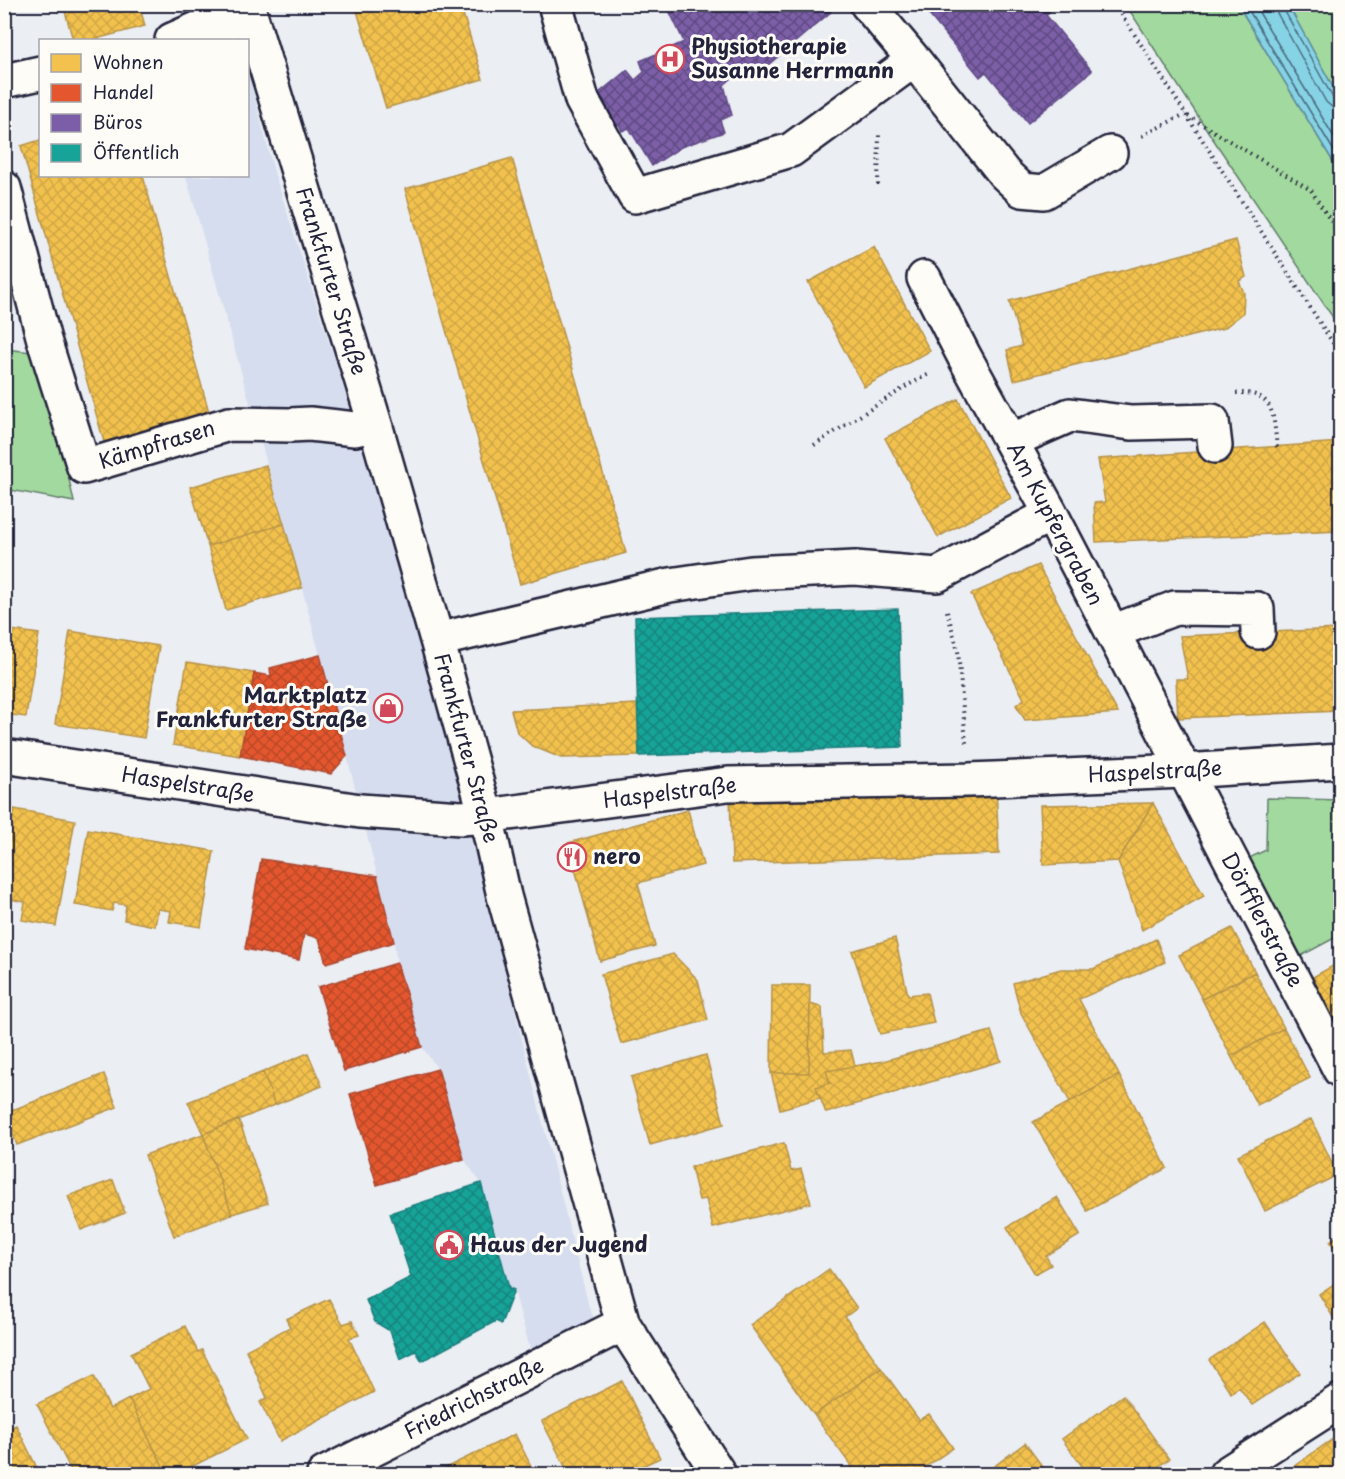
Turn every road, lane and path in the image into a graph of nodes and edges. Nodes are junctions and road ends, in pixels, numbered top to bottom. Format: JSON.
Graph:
{"nodes":[{"id":1,"x":555,"y":4,"type":"edge"},
{"id":2,"x":867,"y":4,"type":"edge"},
{"id":3,"x":1115,"y":4,"type":"edge"},
{"id":4,"x":249,"y":11,"type":"edge"},
{"id":5,"x":174,"y":39,"type":"edge"},
{"id":6,"x":914,"y":60,"type":"junction"},
{"id":7,"x":39,"y":73,"type":"edge"},
{"id":8,"x":4,"y":81,"type":"edge"},
{"id":9,"x":1185,"y":114,"type":"junction"},
{"id":10,"x":1110,"y":153,"type":"joint"},
{"id":11,"x":4,"y":188,"type":"edge"},
{"id":12,"x":1341,"y":236,"type":"edge"},
{"id":13,"x":924,"y":278,"type":"dead end"},
{"id":14,"x":1341,"y":354,"type":"edge"},
{"id":15,"x":964,"y":356,"type":"junction"},
{"id":16,"x":375,"y":424,"type":"junction"},
{"id":17,"x":1011,"y":441,"type":"junction"},
{"id":18,"x":814,"y":445,"type":"dead end"},
{"id":19,"x":1215,"y":446,"type":"dead end"},
{"id":20,"x":1051,"y":514,"type":"junction"},
{"id":21,"x":938,"y":575,"type":"junction"},
{"id":22,"x":1112,"y":632,"type":"junction"},
{"id":23,"x":1258,"y":632,"type":"dead end"},
{"id":24,"x":437,"y":640,"type":"junction"},
{"id":25,"x":4,"y":756,"type":"edge"},
{"id":26,"x":1341,"y":761,"type":"edge"},
{"id":27,"x":1184,"y":771,"type":"junction"},
{"id":28,"x":969,"y":780,"type":"junction"},
{"id":29,"x":486,"y":816,"type":"junction"},
{"id":30,"x":1341,"y":1070,"type":"edge"},
{"id":31,"x":623,"y":1324,"type":"junction"},
{"id":32,"x":1341,"y":1401,"type":"edge"},
{"id":33,"x":324,"y":1474,"type":"edge"},
{"id":34,"x":719,"y":1474,"type":"edge"},
{"id":35,"x":1226,"y":1474,"type":"edge"}],
"edges":[{"from":1,"to":6,"type":"street"},
{"from":2,"to":6,"type":"street"},
{"from":3,"to":9,"type":"path"},
{"from":4,"to":5,"type":"street"},
{"from":4,"to":16,"type":"street","name":"Frankfurter Straße"},
{"from":6,"to":10,"type":"street"},
{"from":7,"to":8,"type":"street"},
{"from":9,"to":10,"type":"path"},
{"from":9,"to":12,"type":"path"},
{"from":9,"to":14,"type":"path"},
{"from":11,"to":16,"type":"street","name":"Kämpfrasen"},
{"from":13,"to":15,"type":"street","name":"Am Kupfergraben"},
{"from":15,"to":17,"type":"street","name":"Am Kupfergraben"},
{"from":15,"to":18,"type":"path"},
{"from":16,"to":24,"type":"street","name":"Frankfurter Straße"},
{"from":17,"to":19,"type":"street"},
{"from":17,"to":20,"type":"street","name":"Am Kupfergraben"},
{"from":20,"to":21,"type":"street"},
{"from":20,"to":22,"type":"street","name":"Am Kupfergraben"},
{"from":21,"to":24,"type":"street"},
{"from":21,"to":28,"type":"path"},
{"from":22,"to":23,"type":"street"},
{"from":22,"to":27,"type":"street","name":"Am Kupfergraben"},
{"from":24,"to":29,"type":"street","name":"Frankfurter Straße"},
{"from":25,"to":29,"type":"street","name":"Haspelstraße"},
{"from":26,"to":27,"type":"street","name":"Haspelstraße"},
{"from":27,"to":28,"type":"street","name":"Haspelstraße"},
{"from":27,"to":30,"type":"street","name":"Dörfflerstraße"},
{"from":28,"to":29,"type":"street","name":"Haspelstraße"},
{"from":29,"to":31,"type":"street","name":"Frankfurter Straße"},
{"from":31,"to":33,"type":"street","name":"Friedrichstraße"},
{"from":31,"to":34,"type":"street","name":"Frankfurter Straße"},
{"from":32,"to":35,"type":"street"}]}
